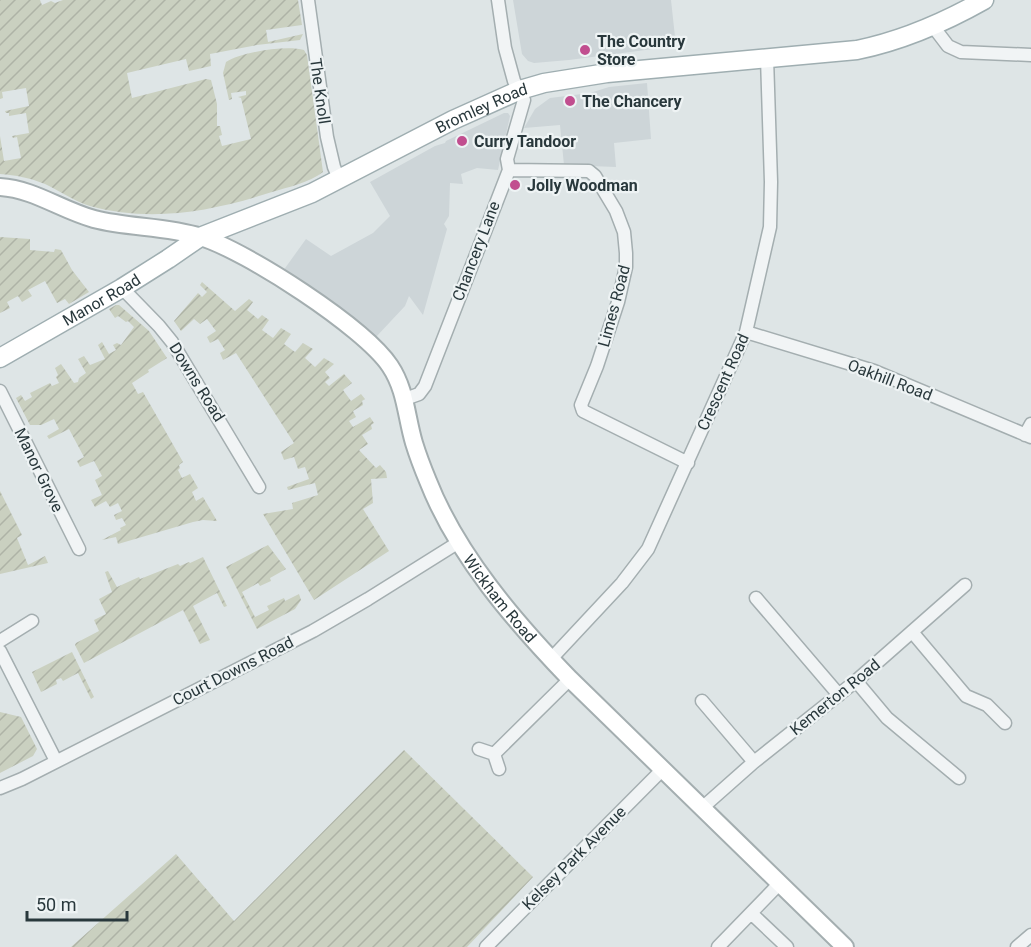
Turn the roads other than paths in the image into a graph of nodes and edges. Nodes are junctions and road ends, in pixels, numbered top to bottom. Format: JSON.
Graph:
{"nodes":[{"id":1,"x":308,"y":0,"type":"edge"},
{"id":2,"x":498,"y":0,"type":"edge"},
{"id":3,"x":984,"y":0,"type":"edge"},
{"id":4,"x":932,"y":25,"type":"junction"},
{"id":5,"x":1031,"y":55,"type":"edge"},
{"id":6,"x":767,"y":58,"type":"junction"},
{"id":7,"x":520,"y":90,"type":"junction"},
{"id":8,"x":508,"y":170,"type":"junction"},
{"id":9,"x":340,"y":181,"type":"junction"},
{"id":10,"x":0,"y":187,"type":"edge"},
{"id":11,"x":200,"y":237,"type":"junction"},
{"id":12,"x":122,"y":288,"type":"junction"},
{"id":13,"x":746,"y":332,"type":"junction"},
{"id":14,"x":0,"y":358,"type":"edge"},
{"id":15,"x":0,"y":391,"type":"edge"},
{"id":16,"x":405,"y":399,"type":"junction"},
{"id":17,"x":1029,"y":432,"type":"edge"},
{"id":18,"x":688,"y":463,"type":"junction"},
{"id":19,"x":259,"y":487,"type":"dead end"},
{"id":20,"x":459,"y":542,"type":"junction"},
{"id":21,"x":79,"y":549,"type":"dead end"},
{"id":22,"x":965,"y":585,"type":"dead end"},
{"id":23,"x":756,"y":598,"type":"dead end"},
{"id":24,"x":32,"y":621,"type":"dead end"},
{"id":25,"x":913,"y":633,"type":"junction"},
{"id":26,"x":0,"y":641,"type":"edge"},
{"id":27,"x":0,"y":651,"type":"edge"},
{"id":28,"x":551,"y":659,"type":"junction"},
{"id":29,"x":570,"y":679,"type":"junction"},
{"id":30,"x":856,"y":681,"type":"junction"},
{"id":31,"x":839,"y":695,"type":"junction"},
{"id":32,"x":702,"y":701,"type":"dead end"},
{"id":33,"x":1005,"y":723,"type":"dead end"},
{"id":34,"x":479,"y":749,"type":"dead end"},
{"id":35,"x":494,"y":754,"type":"junction"},
{"id":36,"x":56,"y":761,"type":"junction"},
{"id":37,"x":754,"y":762,"type":"junction"},
{"id":38,"x":499,"y":769,"type":"dead end"},
{"id":39,"x":663,"y":769,"type":"junction"},
{"id":40,"x":959,"y":778,"type":"dead end"},
{"id":41,"x":0,"y":788,"type":"edge"},
{"id":42,"x":702,"y":808,"type":"junction"},
{"id":43,"x":780,"y":883,"type":"junction"},
{"id":44,"x":751,"y":913,"type":"junction"},
{"id":45,"x":1031,"y":935,"type":"edge"},
{"id":46,"x":486,"y":947,"type":"edge"},
{"id":47,"x":718,"y":947,"type":"edge"},
{"id":48,"x":787,"y":947,"type":"edge"},
{"id":49,"x":845,"y":947,"type":"edge"},
{"id":50,"x":1017,"y":947,"type":"edge"}],
"edges":[{"from":1,"to":9,"type":"street","name":"The Knoll"},
{"from":2,"to":7,"type":"street"},
{"from":3,"to":4,"type":"main road","name":"Bromley Road"},
{"from":4,"to":5,"type":"street"},
{"from":4,"to":6,"type":"main road","name":"Bromley Road"},
{"from":6,"to":7,"type":"main road","name":"Bromley Road"},
{"from":6,"to":13,"type":"street","name":"Crescent Road"},
{"from":7,"to":8,"type":"street","name":"Chancery Lane"},
{"from":7,"to":9,"type":"main road","name":"Bromley Road"},
{"from":8,"to":16,"type":"street","name":"Chancery Lane"},
{"from":8,"to":18,"type":"street","name":"Limes Road"},
{"from":9,"to":11,"type":"main road","name":"Bromley Road"},
{"from":10,"to":11,"type":"main road"},
{"from":11,"to":12,"type":"main road","name":"Manor Road"},
{"from":11,"to":16,"type":"main road","name":"Wickham Road"},
{"from":12,"to":14,"type":"main road","name":"Manor Road"},
{"from":12,"to":19,"type":"street","name":"Downs Road"},
{"from":13,"to":17,"type":"street","name":"Oakhill Road"},
{"from":13,"to":18,"type":"street","name":"Crescent Road"},
{"from":15,"to":21,"type":"street","name":"Manor Grove"},
{"from":16,"to":20,"type":"main road","name":"Wickham Road"},
{"from":18,"to":28,"type":"street","name":"Crescent Road"},
{"from":20,"to":28,"type":"main road","name":"Wickham Road"},
{"from":20,"to":36,"type":"street","name":"Court Downs Road"},
{"from":22,"to":25,"type":"street","name":"Kemerton Road"},
{"from":23,"to":31,"type":"street"},
{"from":24,"to":26,"type":"street"},
{"from":25,"to":30,"type":"street","name":"Kemerton Road"},
{"from":25,"to":33,"type":"street"},
{"from":27,"to":36,"type":"street"},
{"from":28,"to":29,"type":"main road","name":"Wickham Road"},
{"from":29,"to":35,"type":"street"},
{"from":29,"to":39,"type":"main road","name":"Wickham Road"},
{"from":30,"to":31,"type":"street","name":"Kemerton Road"},
{"from":30,"to":40,"type":"street"},
{"from":31,"to":37,"type":"street","name":"Kemerton Road"},
{"from":32,"to":37,"type":"street"},
{"from":34,"to":35,"type":"street"},
{"from":35,"to":38,"type":"street"},
{"from":36,"to":41,"type":"street","name":"Court Downs Road"},
{"from":37,"to":42,"type":"street","name":"Kemerton Road"},
{"from":39,"to":42,"type":"main road","name":"Wickham Road"},
{"from":39,"to":46,"type":"street","name":"Kelsey Park Avenue"},
{"from":42,"to":43,"type":"main road","name":"Wickham Road"},
{"from":43,"to":44,"type":"street"},
{"from":43,"to":49,"type":"main road","name":"Wickham Road"},
{"from":44,"to":47,"type":"street"},
{"from":44,"to":48,"type":"street"},
{"from":45,"to":50,"type":"street"}]}
